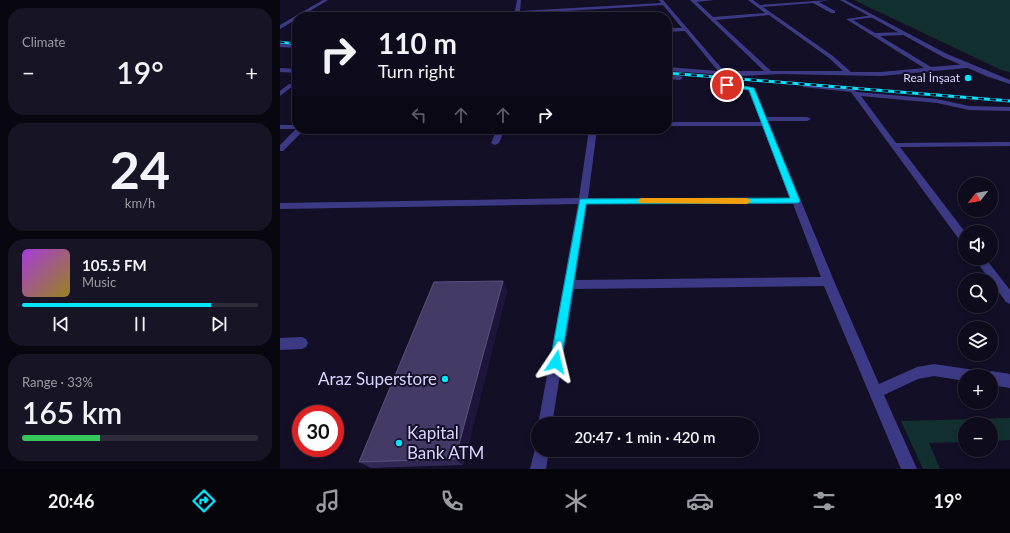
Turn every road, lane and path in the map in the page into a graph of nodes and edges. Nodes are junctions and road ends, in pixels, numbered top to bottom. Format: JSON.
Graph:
{"nodes":[{"id":1,"x":326,"y":0,"type":"edge"},
{"id":2,"x":519,"y":0,"type":"edge"},
{"id":3,"x":712,"y":0,"type":"edge"},
{"id":4,"x":750,"y":0,"type":"edge"},
{"id":5,"x":827,"y":0,"type":"edge"},
{"id":6,"x":842,"y":0,"type":"edge"},
{"id":7,"x":693,"y":1,"type":"edge"},
{"id":8,"x":814,"y":1,"type":"edge"},
{"id":9,"x":662,"y":2,"type":"edge"},
{"id":10,"x":759,"y":6,"type":"junction"},
{"id":11,"x":306,"y":12,"type":"edge"},
{"id":12,"x":518,"y":12,"type":"edge"},
{"id":13,"x":542,"y":12,"type":"edge"},
{"id":14,"x":671,"y":12,"type":"edge"},
{"id":15,"x":834,"y":12,"type":"dead end"},
{"id":16,"x":672,"y":14,"type":"edge"},
{"id":17,"x":769,"y":14,"type":"junction"},
{"id":18,"x":873,"y":16,"type":"junction"},
{"id":19,"x":712,"y":19,"type":"junction"},
{"id":20,"x":280,"y":20,"type":"edge"},
{"id":21,"x":290,"y":21,"type":"joint"},
{"id":22,"x":280,"y":27,"type":"edge"},
{"id":23,"x":685,"y":29,"type":"junction"},
{"id":24,"x":672,"y":30,"type":"edge"},
{"id":25,"x":904,"y":33,"type":"junction"},
{"id":26,"x":875,"y":36,"type":"junction"},
{"id":27,"x":280,"y":39,"type":"edge"},
{"id":28,"x":292,"y":40,"type":"edge"},
{"id":29,"x":280,"y":45,"type":"edge"},
{"id":30,"x":292,"y":46,"type":"edge"},
{"id":31,"x":967,"y":66,"type":"junction"},
{"id":32,"x":672,"y":69,"type":"edge"},
{"id":33,"x":280,"y":70,"type":"edge"},
{"id":34,"x":931,"y":70,"type":"junction"},
{"id":35,"x":292,"y":71,"type":"edge"},
{"id":36,"x":769,"y":72,"type":"junction"},
{"id":37,"x":722,"y":73,"type":"junction"},
{"id":38,"x":850,"y":74,"type":"junction"},
{"id":39,"x":672,"y":77,"type":"edge"},
{"id":40,"x":680,"y":78,"type":"dead end"},
{"id":41,"x":1010,"y":82,"type":"edge"},
{"id":42,"x":291,"y":85,"type":"dead end"},
{"id":43,"x":727,"y":85,"type":"dead end"},
{"id":44,"x":805,"y":86,"type":"dead end"},
{"id":45,"x":280,"y":94,"type":"edge"},
{"id":46,"x":856,"y":94,"type":"junction"},
{"id":47,"x":1010,"y":109,"type":"edge"},
{"id":48,"x":807,"y":119,"type":"dead end"},
{"id":49,"x":765,"y":122,"type":"junction"},
{"id":50,"x":672,"y":124,"type":"edge"},
{"id":51,"x":280,"y":127,"type":"edge"},
{"id":52,"x":292,"y":127,"type":"edge"},
{"id":53,"x":295,"y":134,"type":"edge"},
{"id":54,"x":499,"y":134,"type":"edge"},
{"id":55,"x":592,"y":134,"type":"edge"},
{"id":56,"x":495,"y":143,"type":"dead end"},
{"id":57,"x":1010,"y":144,"type":"edge"},
{"id":58,"x":894,"y":145,"type":"junction"},
{"id":59,"x":280,"y":149,"type":"edge"},
{"id":60,"x":583,"y":201,"type":"junction"},
{"id":61,"x":796,"y":201,"type":"junction"},
{"id":62,"x":280,"y":206,"type":"edge"},
{"id":63,"x":958,"y":230,"type":"edge"},
{"id":64,"x":984,"y":265,"type":"edge"},
{"id":65,"x":828,"y":281,"type":"junction"},
{"id":66,"x":568,"y":285,"type":"junction"},
{"id":67,"x":1010,"y":299,"type":"edge"},
{"id":68,"x":302,"y":343,"type":"dead end"},
{"id":69,"x":280,"y":344,"type":"edge"},
{"id":70,"x":958,"y":373,"type":"edge"},
{"id":71,"x":998,"y":379,"type":"edge"},
{"id":72,"x":1010,"y":381,"type":"edge"},
{"id":73,"x":876,"y":392,"type":"junction"},
{"id":74,"x":546,"y":417,"type":"edge"},
{"id":75,"x":540,"y":457,"type":"edge"},
{"id":76,"x":538,"y":469,"type":"edge"},
{"id":77,"x":909,"y":469,"type":"edge"}],
"edges":[{"from":1,"to":11,"type":"street"},
{"from":2,"to":12,"type":"street"},
{"from":3,"to":7,"type":"street"},
{"from":4,"to":10,"type":"street"},
{"from":5,"to":8,"type":"street"},
{"from":6,"to":18,"type":"street"},
{"from":7,"to":19,"type":"street"},
{"from":8,"to":10,"type":"street"},
{"from":8,"to":15,"type":"street"},
{"from":9,"to":13,"type":"street"},
{"from":9,"to":14,"type":"street"},
{"from":10,"to":17,"type":"street"},
{"from":16,"to":23,"type":"street"},
{"from":17,"to":19,"type":"street"},
{"from":17,"to":38,"type":"street"},
{"from":18,"to":25,"type":"street"},
{"from":18,"to":26,"type":"street"},
{"from":19,"to":36,"type":"street"},
{"from":20,"to":21,"type":"street"},
{"from":21,"to":22,"type":"street"},
{"from":23,"to":24,"type":"street"},
{"from":23,"to":37,"type":"street"},
{"from":25,"to":26,"type":"street"},
{"from":25,"to":31,"type":"street"},
{"from":26,"to":34,"type":"street"},
{"from":27,"to":28,"type":"street"},
{"from":29,"to":30,"type":"street"},
{"from":31,"to":34,"type":"street"},
{"from":31,"to":41,"type":"street"},
{"from":32,"to":37,"type":"street"},
{"from":33,"to":35,"type":"street"},
{"from":34,"to":38,"type":"street"},
{"from":36,"to":37,"type":"street"},
{"from":36,"to":38,"type":"street"},
{"from":39,"to":40,"type":"street"},
{"from":42,"to":45,"type":"street"},
{"from":43,"to":49,"type":"street"},
{"from":44,"to":46,"type":"street"},
{"from":46,"to":47,"type":"street"},
{"from":46,"to":58,"type":"street"},
{"from":48,"to":49,"type":"street"},
{"from":49,"to":50,"type":"street"},
{"from":49,"to":61,"type":"street"},
{"from":51,"to":52,"type":"street"},
{"from":53,"to":59,"type":"street"},
{"from":54,"to":56,"type":"street"},
{"from":55,"to":60,"type":"street"},
{"from":57,"to":58,"type":"street"},
{"from":58,"to":63,"type":"street"},
{"from":60,"to":61,"type":"street"},
{"from":60,"to":62,"type":"street"},
{"from":60,"to":66,"type":"street"},
{"from":61,"to":65,"type":"street"},
{"from":64,"to":67,"type":"street"},
{"from":65,"to":66,"type":"street"},
{"from":65,"to":73,"type":"street"},
{"from":66,"to":74,"type":"street"},
{"from":68,"to":69,"type":"street"},
{"from":70,"to":73,"type":"street"},
{"from":71,"to":72,"type":"street"},
{"from":73,"to":77,"type":"street"},
{"from":75,"to":76,"type":"street"}]}
